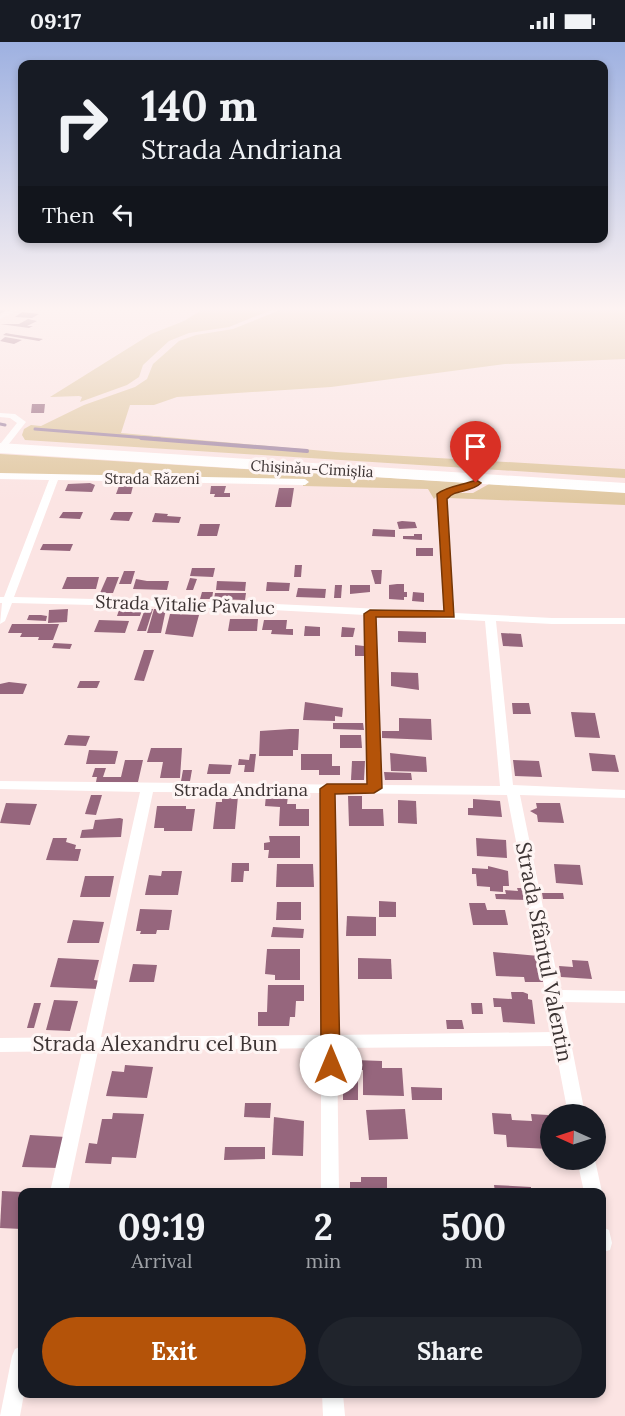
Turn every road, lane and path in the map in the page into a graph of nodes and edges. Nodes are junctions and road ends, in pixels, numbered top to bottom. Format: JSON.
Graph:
{"nodes":[{"id":1,"x":0,"y":415,"type":"edge"},
{"id":2,"x":2,"y":444,"type":"edge"},
{"id":3,"x":0,"y":476,"type":"edge"},
{"id":4,"x":54,"y":478,"type":"junction"},
{"id":5,"x":477,"y":479,"type":"junction"},
{"id":6,"x":305,"y":482,"type":"dead end"},
{"id":7,"x":625,"y":482,"type":"edge"},
{"id":8,"x":625,"y":488,"type":"edge"},
{"id":9,"x":4,"y":600,"type":"edge"},
{"id":10,"x":370,"y":614,"type":"junction"},
{"id":11,"x":450,"y":614,"type":"junction"},
{"id":12,"x":490,"y":617,"type":"junction"},
{"id":13,"x":0,"y":621,"type":"edge"},
{"id":14,"x":625,"y":621,"type":"edge"},
{"id":15,"x":0,"y":785,"type":"edge"},
{"id":16,"x":374,"y":788,"type":"junction"},
{"id":17,"x":327,"y":789,"type":"junction"},
{"id":18,"x":510,"y":789,"type":"junction"},
{"id":19,"x":147,"y":790,"type":"junction"},
{"id":20,"x":625,"y":794,"type":"edge"},
{"id":21,"x":553,"y":996,"type":"junction"},
{"id":22,"x":625,"y":997,"type":"edge"},
{"id":23,"x":562,"y":1039,"type":"junction"},
{"id":24,"x":331,"y":1043,"type":"junction"},
{"id":25,"x":92,"y":1044,"type":"junction"},
{"id":26,"x":0,"y":1045,"type":"edge"},
{"id":27,"x":575,"y":1104,"type":"edge"},
{"id":28,"x":588,"y":1170,"type":"edge"},
{"id":29,"x":60,"y":1188,"type":"edge"},
{"id":30,"x":330,"y":1188,"type":"edge"},
{"id":31,"x":592,"y":1188,"type":"edge"},
{"id":32,"x":18,"y":1374,"type":"edge"},
{"id":33,"x":333,"y":1398,"type":"edge"},
{"id":34,"x":9,"y":1416,"type":"edge"},
{"id":35,"x":334,"y":1416,"type":"edge"}],
"edges":[{"from":1,"to":2,"type":"street"},
{"from":2,"to":5,"type":"highway","name":"Chișinău-Cimișlia"},
{"from":2,"to":7,"type":"highway","name":"Chișinău-Cimișlia"},
{"from":3,"to":4,"type":"street","name":"Strada Răzeni"},
{"from":4,"to":6,"type":"street","name":"Strada Răzeni"},
{"from":4,"to":9,"type":"street"},
{"from":5,"to":8,"type":"highway","name":"Chișinău-Cimișlia"},
{"from":5,"to":11,"type":"street"},
{"from":9,"to":10,"type":"street","name":"Strada Vitalie Păvaluc"},
{"from":9,"to":13,"type":"street"},
{"from":10,"to":11,"type":"street","name":"Strada Vitalie Păvaluc"},
{"from":10,"to":16,"type":"street"},
{"from":11,"to":12,"type":"street","name":"Strada Vitalie Păvaluc"},
{"from":12,"to":14,"type":"street","name":"Strada Vitalie Păvaluc"},
{"from":12,"to":18,"type":"street","name":"Strada Sfântul Valentin"},
{"from":15,"to":19,"type":"street","name":"Strada Andriana"},
{"from":16,"to":17,"type":"street","name":"Strada Andriana"},
{"from":16,"to":18,"type":"street","name":"Strada Andriana"},
{"from":17,"to":19,"type":"street","name":"Strada Andriana"},
{"from":17,"to":24,"type":"street"},
{"from":18,"to":20,"type":"street","name":"Strada Andriana"},
{"from":18,"to":21,"type":"street","name":"Strada Sfântul Valentin"},
{"from":19,"to":25,"type":"street"},
{"from":21,"to":22,"type":"street"},
{"from":21,"to":23,"type":"street","name":"Strada Sfântul Valentin"},
{"from":23,"to":24,"type":"street","name":"Strada Alexandru cel Bun"},
{"from":23,"to":27,"type":"street","name":"Strada Sfântul Valentin"},
{"from":24,"to":25,"type":"street","name":"Strada Alexandru cel Bun"},
{"from":24,"to":30,"type":"street"},
{"from":25,"to":26,"type":"street","name":"Strada Alexandru cel Bun"},
{"from":25,"to":29,"type":"street"},
{"from":28,"to":31,"type":"street"},
{"from":32,"to":34,"type":"street"},
{"from":33,"to":35,"type":"street"}]}
